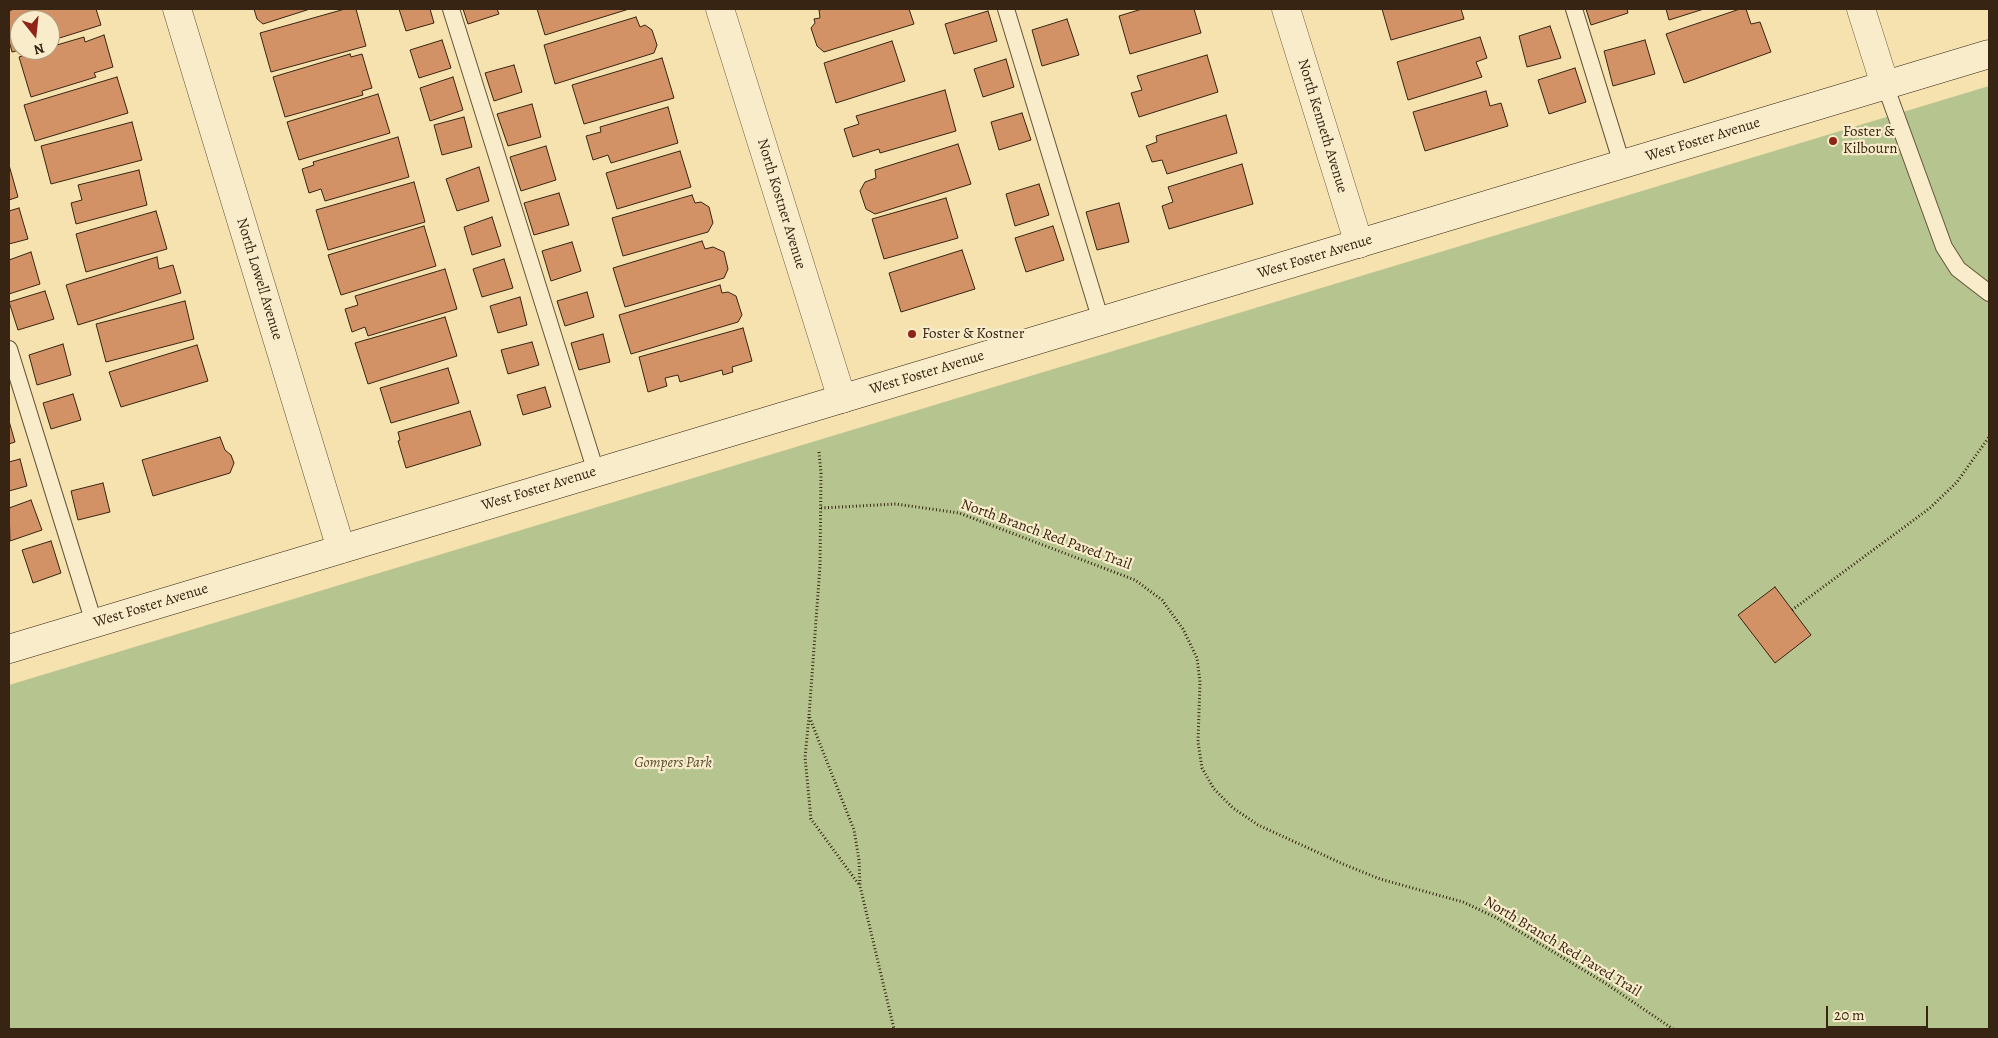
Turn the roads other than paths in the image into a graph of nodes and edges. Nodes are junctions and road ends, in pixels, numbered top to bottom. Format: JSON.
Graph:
{"nodes":[{"id":1,"x":176,"y":9,"type":"edge"},
{"id":2,"x":451,"y":9,"type":"edge"},
{"id":3,"x":720,"y":9,"type":"edge"},
{"id":4,"x":1006,"y":9,"type":"edge"},
{"id":5,"x":1286,"y":9,"type":"edge"},
{"id":6,"x":1574,"y":9,"type":"edge"},
{"id":7,"x":1861,"y":9,"type":"edge"},
{"id":8,"x":1989,"y":54,"type":"edge"},
{"id":9,"x":1885,"y":85,"type":"junction"},
{"id":10,"x":1622,"y":164,"type":"junction"},
{"id":11,"x":1359,"y":244,"type":"junction"},
{"id":12,"x":1989,"y":293,"type":"edge"},
{"id":13,"x":1101,"y":321,"type":"junction"},
{"id":14,"x":9,"y":349,"type":"edge"},
{"id":15,"x":842,"y":399,"type":"junction"},
{"id":16,"x":596,"y":472,"type":"junction"},
{"id":17,"x":341,"y":549,"type":"junction"},
{"id":18,"x":94,"y":623,"type":"junction"},
{"id":19,"x":9,"y":649,"type":"edge"}],
"edges":[{"from":1,"to":17,"type":"main road","name":"North Lowell Avenue"},
{"from":2,"to":16,"type":"lane"},
{"from":3,"to":15,"type":"main road","name":"North Kostner Avenue"},
{"from":4,"to":13,"type":"lane"},
{"from":5,"to":11,"type":"main road","name":"North Kenneth Avenue"},
{"from":6,"to":10,"type":"lane"},
{"from":7,"to":9,"type":"main road"},
{"from":8,"to":9,"type":"main road","name":"West Foster Avenue"},
{"from":9,"to":10,"type":"main road","name":"West Foster Avenue"},
{"from":9,"to":12,"type":"lane"},
{"from":10,"to":11,"type":"main road","name":"West Foster Avenue"},
{"from":11,"to":13,"type":"main road","name":"West Foster Avenue"},
{"from":13,"to":15,"type":"main road","name":"West Foster Avenue"},
{"from":14,"to":18,"type":"lane"},
{"from":15,"to":16,"type":"main road","name":"West Foster Avenue"},
{"from":16,"to":17,"type":"main road","name":"West Foster Avenue"},
{"from":17,"to":18,"type":"main road","name":"West Foster Avenue"},
{"from":18,"to":19,"type":"main road","name":"West Foster Avenue"}]}
